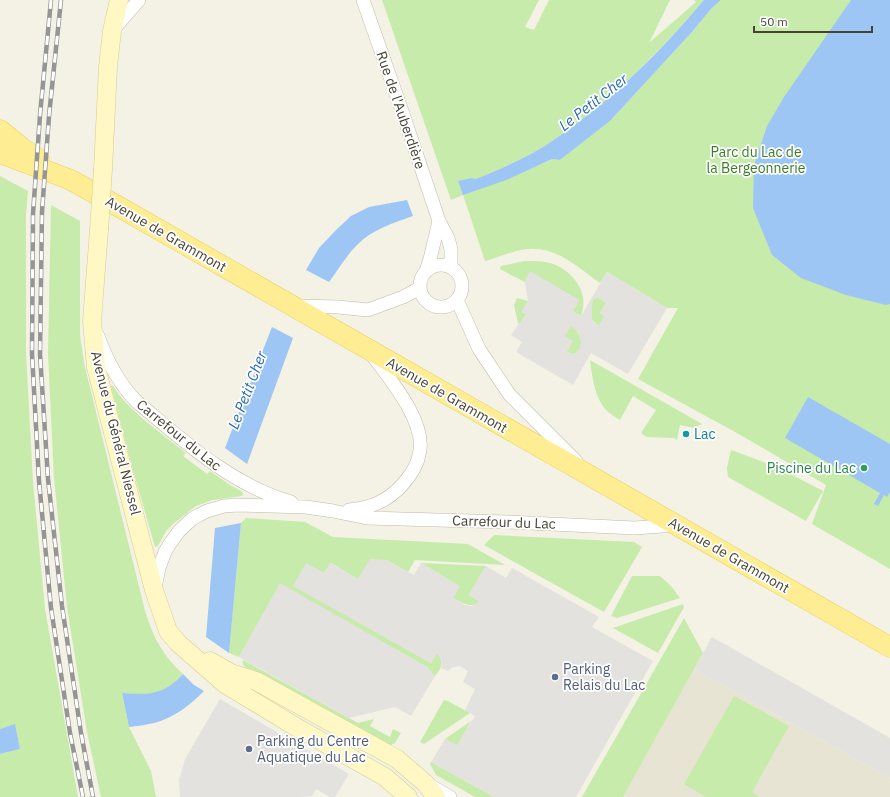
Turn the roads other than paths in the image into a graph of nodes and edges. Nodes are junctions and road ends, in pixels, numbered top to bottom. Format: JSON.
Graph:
{"nodes":[{"id":1,"x":119,"y":0,"type":"edge"},
{"id":2,"x":139,"y":0,"type":"edge"},
{"id":3,"x":355,"y":0,"type":"edge"},
{"id":4,"x":365,"y":5,"type":"edge"},
{"id":5,"x":112,"y":31,"type":"junction"},
{"id":6,"x":0,"y":130,"type":"edge"},
{"id":7,"x":0,"y":137,"type":"edge"},
{"id":8,"x":22,"y":148,"type":"junction"},
{"id":9,"x":0,"y":153,"type":"edge"},
{"id":10,"x":71,"y":180,"type":"junction"},
{"id":11,"x":439,"y":221,"type":"junction"},
{"id":12,"x":451,"y":267,"type":"junction"},
{"id":13,"x":426,"y":270,"type":"junction"},
{"id":14,"x":420,"y":288,"type":"junction"},
{"id":15,"x":457,"y":300,"type":"junction"},
{"id":16,"x":292,"y":306,"type":"junction"},
{"id":17,"x":92,"y":321,"type":"junction"},
{"id":18,"x":368,"y":350,"type":"junction"},
{"id":19,"x":590,"y":476,"type":"junction"},
{"id":20,"x":306,"y":507,"type":"junction"},
{"id":21,"x":334,"y":511,"type":"junction"},
{"id":22,"x":676,"y":525,"type":"junction"},
{"id":23,"x":154,"y":590,"type":"junction"},
{"id":24,"x":178,"y":644,"type":"junction"},
{"id":25,"x":890,"y":647,"type":"edge"},
{"id":26,"x":425,"y":783,"type":"junction"},
{"id":27,"x":408,"y":797,"type":"edge"},
{"id":28,"x":436,"y":797,"type":"edge"},
{"id":29,"x":450,"y":797,"type":"edge"}],
"edges":[{"from":1,"to":5,"type":"street","name":"Avenue du Général Niessel"},
{"from":2,"to":5,"type":"street"},
{"from":3,"to":4,"type":"street"},
{"from":4,"to":11,"type":"street","name":"Rue de l'Auberdière"},
{"from":5,"to":17,"type":"street","name":"Avenue du Général Niessel","bridge":true},
{"from":6,"to":8,"type":"main road"},
{"from":7,"to":8,"type":"main road"},
{"from":8,"to":10,"type":"main road"},
{"from":9,"to":10,"type":"main road","name":"Avenue de Grammont"},
{"from":10,"to":16,"type":"main road","name":"Avenue de Grammont"},
{"from":11,"to":12,"type":"street","name":"Rue de l'Auberdière"},
{"from":11,"to":13,"type":"street"},
{"from":12,"to":13,"type":"street"},
{"from":12,"to":15,"type":"street"},
{"from":13,"to":14,"type":"street"},
{"from":14,"to":15,"type":"street"},
{"from":14,"to":16,"type":"street"},
{"from":15,"to":19,"type":"street"},
{"from":16,"to":18,"type":"main road","name":"Avenue de Grammont"},
{"from":17,"to":20,"type":"street","name":"Carrefour du Lac"},
{"from":17,"to":23,"type":"street","name":"Avenue du Général Niessel"},
{"from":18,"to":19,"type":"main road","name":"Avenue de Grammont"},
{"from":18,"to":21,"type":"street","name":"Carrefour du Lac"},
{"from":19,"to":22,"type":"main road","name":"Avenue de Grammont"},
{"from":20,"to":21,"type":"street","name":"Carrefour du Lac"},
{"from":20,"to":23,"type":"street","name":"Carrefour du Lac"},
{"from":21,"to":22,"type":"street","name":"Carrefour du Lac"},
{"from":22,"to":25,"type":"main road","name":"Avenue de Grammont"},
{"from":23,"to":24,"type":"street","name":"Avenue du Général Niessel"},
{"from":24,"to":26,"type":"street","name":"Avenue du Général Niessel"},
{"from":24,"to":27,"type":"street","name":"Avenue du Général Niessel"},
{"from":26,"to":28,"type":"street"},
{"from":26,"to":29,"type":"street","name":"Avenue du Général Niessel"}]}
